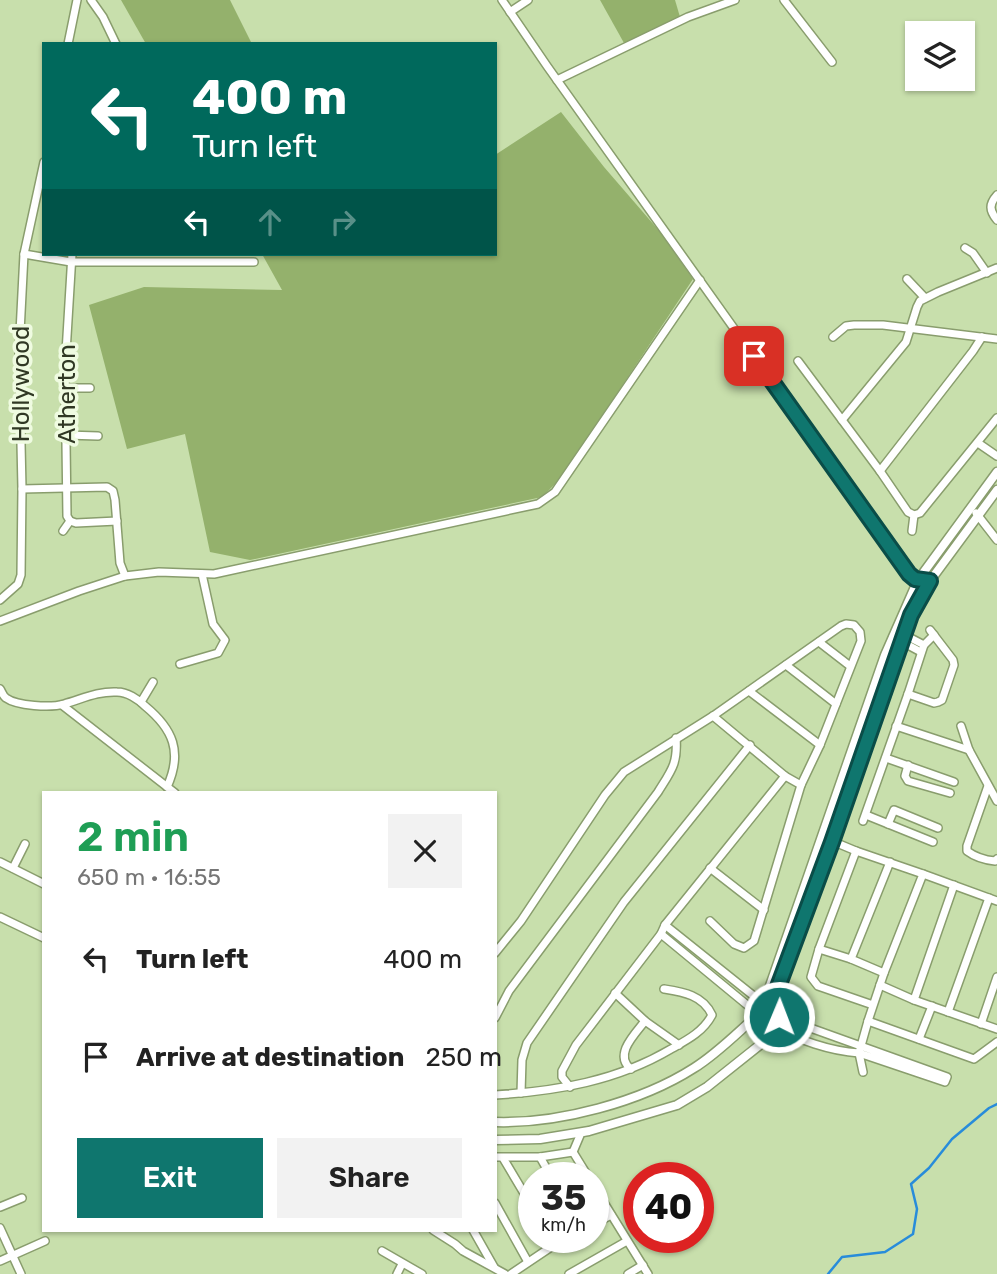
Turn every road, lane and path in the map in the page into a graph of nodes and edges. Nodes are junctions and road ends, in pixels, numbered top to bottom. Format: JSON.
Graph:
{"nodes":[{"id":1,"x":77,"y":0,"type":"edge"},
{"id":2,"x":91,"y":0,"type":"edge"},
{"id":3,"x":502,"y":0,"type":"edge"},
{"id":4,"x":528,"y":0,"type":"edge"},
{"id":5,"x":735,"y":0,"type":"edge"},
{"id":6,"x":784,"y":0,"type":"edge"},
{"id":7,"x":510,"y":12,"type":"junction"},
{"id":8,"x":68,"y":42,"type":"edge"},
{"id":9,"x":115,"y":42,"type":"edge"},
{"id":10,"x":832,"y":62,"type":"dead end"},
{"id":11,"x":557,"y":79,"type":"junction"},
{"id":12,"x":42,"y":171,"type":"edge"},
{"id":13,"x":997,"y":195,"type":"edge"},
{"id":14,"x":997,"y":220,"type":"edge"},
{"id":15,"x":965,"y":248,"type":"dead end"},
{"id":16,"x":24,"y":254,"type":"junction"},
{"id":17,"x":42,"y":256,"type":"edge"},
{"id":18,"x":48,"y":256,"type":"edge"},
{"id":19,"x":232,"y":256,"type":"edge"},
{"id":20,"x":71,"y":258,"type":"edge"},
{"id":21,"x":235,"y":262,"type":"junction"},
{"id":22,"x":254,"y":262,"type":"dead end"},
{"id":23,"x":997,"y":268,"type":"edge"},
{"id":24,"x":987,"y":273,"type":"junction"},
{"id":25,"x":907,"y":279,"type":"dead end"},
{"id":26,"x":700,"y":280,"type":"junction"},
{"id":27,"x":925,"y":298,"type":"junction"},
{"id":28,"x":911,"y":328,"type":"junction"},
{"id":29,"x":833,"y":337,"type":"dead end"},
{"id":30,"x":982,"y":337,"type":"junction"},
{"id":31,"x":997,"y":339,"type":"edge"},
{"id":32,"x":798,"y":360,"type":"dead end"},
{"id":33,"x":65,"y":388,"type":"junction"},
{"id":34,"x":90,"y":388,"type":"dead end"},
{"id":35,"x":997,"y":418,"type":"edge"},
{"id":36,"x":842,"y":420,"type":"junction"},
{"id":37,"x":66,"y":435,"type":"junction"},
{"id":38,"x":98,"y":436,"type":"dead end"},
{"id":39,"x":978,"y":443,"type":"junction"},
{"id":40,"x":997,"y":456,"type":"edge"},
{"id":41,"x":880,"y":471,"type":"junction"},
{"id":42,"x":997,"y":472,"type":"edge"},
{"id":43,"x":68,"y":487,"type":"junction"},
{"id":44,"x":22,"y":489,"type":"junction"},
{"id":45,"x":997,"y":490,"type":"edge"},
{"id":46,"x":974,"y":512,"type":"junction"},
{"id":47,"x":914,"y":514,"type":"junction"},
{"id":48,"x":70,"y":521,"type":"junction"},
{"id":49,"x":117,"y":522,"type":"junction"},
{"id":50,"x":63,"y":531,"type":"dead end"},
{"id":51,"x":912,"y":531,"type":"dead end"},
{"id":52,"x":997,"y":540,"type":"edge"},
{"id":53,"x":202,"y":575,"type":"junction"},
{"id":54,"x":125,"y":576,"type":"junction"},
{"id":55,"x":918,"y":580,"type":"junction"},
{"id":56,"x":930,"y":581,"type":"junction"},
{"id":57,"x":0,"y":600,"type":"edge"},
{"id":58,"x":0,"y":621,"type":"edge"},
{"id":59,"x":898,"y":636,"type":"junction"},
{"id":60,"x":819,"y":642,"type":"junction"},
{"id":61,"x":922,"y":648,"type":"junction"},
{"id":62,"x":180,"y":664,"type":"dead end"},
{"id":63,"x":786,"y":665,"type":"junction"},
{"id":64,"x":850,"y":666,"type":"junction"},
{"id":65,"x":153,"y":682,"type":"dead end"},
{"id":66,"x":0,"y":689,"type":"edge"},
{"id":67,"x":749,"y":691,"type":"junction"},
{"id":68,"x":908,"y":694,"type":"junction"},
{"id":69,"x":141,"y":702,"type":"junction"},
{"id":70,"x":836,"y":704,"type":"junction"},
{"id":71,"x":62,"y":705,"type":"junction"},
{"id":72,"x":713,"y":716,"type":"junction"},
{"id":73,"x":896,"y":726,"type":"junction"},
{"id":74,"x":961,"y":726,"type":"dead end"},
{"id":75,"x":676,"y":738,"type":"junction"},
{"id":76,"x":750,"y":745,"type":"junction"},
{"id":77,"x":820,"y":745,"type":"junction"},
{"id":78,"x":969,"y":750,"type":"junction"},
{"id":79,"x":886,"y":758,"type":"junction"},
{"id":80,"x":908,"y":765,"type":"junction"},
{"id":81,"x":785,"y":776,"type":"junction"},
{"id":82,"x":801,"y":785,"type":"junction"},
{"id":83,"x":989,"y":786,"type":"junction"},
{"id":84,"x":167,"y":787,"type":"junction"},
{"id":85,"x":172,"y":791,"type":"edge"},
{"id":86,"x":997,"y":802,"type":"edge"},
{"id":87,"x":888,"y":824,"type":"junction"},
{"id":88,"x":832,"y":842,"type":"junction"},
{"id":89,"x":25,"y":844,"type":"dead end"},
{"id":90,"x":856,"y":851,"type":"junction"},
{"id":91,"x":997,"y":859,"type":"edge"},
{"id":92,"x":0,"y":862,"type":"edge"},
{"id":93,"x":890,"y":862,"type":"junction"},
{"id":94,"x":13,"y":868,"type":"junction"},
{"id":95,"x":710,"y":868,"type":"junction"},
{"id":96,"x":923,"y":874,"type":"junction"},
{"id":97,"x":42,"y":883,"type":"edge"},
{"id":98,"x":954,"y":886,"type":"junction"},
{"id":99,"x":993,"y":900,"type":"edge"},
{"id":100,"x":764,"y":910,"type":"junction"},
{"id":101,"x":0,"y":917,"type":"edge"},
{"id":102,"x":710,"y":921,"type":"dead end"},
{"id":103,"x":666,"y":925,"type":"junction"},
{"id":104,"x":661,"y":933,"type":"junction"},
{"id":105,"x":42,"y":937,"type":"edge"},
{"id":106,"x":819,"y":949,"type":"junction"},
{"id":107,"x":497,"y":951,"type":"edge"},
{"id":108,"x":851,"y":960,"type":"junction"},
{"id":109,"x":884,"y":973,"type":"junction"},
{"id":110,"x":997,"y":977,"type":"edge"},
{"id":111,"x":880,"y":985,"type":"junction"},
{"id":112,"x":664,"y":989,"type":"dead end"},
{"id":113,"x":615,"y":993,"type":"junction"},
{"id":114,"x":914,"y":1000,"type":"junction"},
{"id":115,"x":766,"y":1001,"type":"junction"},
{"id":116,"x":873,"y":1006,"type":"junction"},
{"id":117,"x":932,"y":1006,"type":"junction"},
{"id":118,"x":752,"y":1009,"type":"junction"},
{"id":119,"x":948,"y":1012,"type":"junction"},
{"id":120,"x":779,"y":1013,"type":"junction"},
{"id":121,"x":497,"y":1014,"type":"edge"},
{"id":122,"x":751,"y":1020,"type":"junction"},
{"id":123,"x":645,"y":1021,"type":"junction"},
{"id":124,"x":868,"y":1021,"type":"junction"},
{"id":125,"x":981,"y":1024,"type":"junction"},
{"id":126,"x":770,"y":1027,"type":"junction"},
{"id":127,"x":997,"y":1030,"type":"edge"},
{"id":128,"x":919,"y":1040,"type":"junction"},
{"id":129,"x":997,"y":1042,"type":"edge"},
{"id":130,"x":679,"y":1045,"type":"junction"},
{"id":131,"x":860,"y":1049,"type":"junction"},
{"id":132,"x":631,"y":1069,"type":"junction"},
{"id":133,"x":863,"y":1072,"type":"dead end"},
{"id":134,"x":946,"y":1079,"type":"dead end"},
{"id":135,"x":570,"y":1087,"type":"junction"},
{"id":136,"x":521,"y":1093,"type":"junction"},
{"id":137,"x":497,"y":1095,"type":"edge"},
{"id":138,"x":497,"y":1122,"type":"edge"},
{"id":139,"x":589,"y":1131,"type":"junction"},
{"id":140,"x":497,"y":1140,"type":"edge"},
{"id":141,"x":573,"y":1152,"type":"junction"},
{"id":142,"x":499,"y":1157,"type":"edge"},
{"id":143,"x":540,"y":1157,"type":"junction"},
{"id":144,"x":543,"y":1162,"type":"edge"},
{"id":145,"x":579,"y":1162,"type":"edge"},
{"id":146,"x":518,"y":1186,"type":"edge"},
{"id":147,"x":22,"y":1198,"type":"dead end"},
{"id":148,"x":0,"y":1207,"type":"edge"},
{"id":149,"x":497,"y":1207,"type":"edge"},
{"id":150,"x":609,"y":1211,"type":"edge"},
{"id":151,"x":611,"y":1214,"type":"joint"},
{"id":152,"x":0,"y":1228,"type":"edge"},
{"id":153,"x":436,"y":1232,"type":"edge"},
{"id":154,"x":473,"y":1232,"type":"edge"},
{"id":155,"x":623,"y":1234,"type":"edge"},
{"id":156,"x":45,"y":1241,"type":"dead end"},
{"id":157,"x":623,"y":1243,"type":"edge"},
{"id":158,"x":382,"y":1251,"type":"dead end"},
{"id":159,"x":542,"y":1253,"type":"edge"},
{"id":160,"x":634,"y":1253,"type":"edge"},
{"id":161,"x":13,"y":1256,"type":"junction"},
{"id":162,"x":0,"y":1261,"type":"edge"},
{"id":163,"x":528,"y":1262,"type":"junction"},
{"id":164,"x":402,"y":1264,"type":"junction"},
{"id":165,"x":642,"y":1265,"type":"junction"},
{"id":166,"x":495,"y":1268,"type":"junction"},
{"id":167,"x":21,"y":1274,"type":"edge"},
{"id":168,"x":397,"y":1274,"type":"edge"},
{"id":169,"x":422,"y":1274,"type":"edge"},
{"id":170,"x":506,"y":1274,"type":"edge"},
{"id":171,"x":511,"y":1274,"type":"edge"},
{"id":172,"x":569,"y":1274,"type":"edge"},
{"id":173,"x":628,"y":1274,"type":"edge"},
{"id":174,"x":648,"y":1274,"type":"edge"}],
"edges":[{"from":1,"to":8,"type":"street"},
{"from":2,"to":9,"type":"street"},
{"from":3,"to":7,"type":"street"},
{"from":4,"to":7,"type":"street"},
{"from":5,"to":11,"type":"street"},
{"from":6,"to":10,"type":"street"},
{"from":7,"to":11,"type":"street"},
{"from":11,"to":26,"type":"street"},
{"from":12,"to":16,"type":"street","name":"Hollywood"},
{"from":13,"to":14,"type":"street"},
{"from":15,"to":24,"type":"street"},
{"from":16,"to":17,"type":"street"},
{"from":16,"to":44,"type":"street","name":"Hollywood"},
{"from":18,"to":20,"type":"street"},
{"from":19,"to":21,"type":"street"},
{"from":20,"to":21,"type":"street"},
{"from":20,"to":33,"type":"street","name":"Atherton"},
{"from":21,"to":22,"type":"street"},
{"from":23,"to":24,"type":"street"},
{"from":24,"to":27,"type":"street"},
{"from":25,"to":27,"type":"street"},
{"from":26,"to":53,"type":"street"},
{"from":26,"to":55,"type":"street"},
{"from":27,"to":28,"type":"street"},
{"from":28,"to":29,"type":"street"},
{"from":28,"to":30,"type":"street"},
{"from":28,"to":36,"type":"street"},
{"from":30,"to":31,"type":"street"},
{"from":30,"to":41,"type":"street"},
{"from":32,"to":36,"type":"street"},
{"from":33,"to":34,"type":"street"},
{"from":33,"to":37,"type":"street","name":"Atherton"},
{"from":35,"to":39,"type":"street"},
{"from":36,"to":41,"type":"street"},
{"from":37,"to":38,"type":"street"},
{"from":37,"to":43,"type":"street","name":"Atherton"},
{"from":39,"to":40,"type":"street"},
{"from":39,"to":47,"type":"street"},
{"from":41,"to":47,"type":"street"},
{"from":42,"to":46,"type":"street"},
{"from":43,"to":44,"type":"street"},
{"from":43,"to":48,"type":"street","name":"Atherton"},
{"from":43,"to":49,"type":"street"},
{"from":44,"to":57,"type":"street","name":"Hollywood"},
{"from":45,"to":46,"type":"street"},
{"from":46,"to":52,"type":"street"},
{"from":46,"to":55,"type":"street"},
{"from":46,"to":56,"type":"street"},
{"from":47,"to":51,"type":"street"},
{"from":48,"to":49,"type":"street"},
{"from":48,"to":50,"type":"street"},
{"from":49,"to":54,"type":"street"},
{"from":53,"to":54,"type":"street"},
{"from":53,"to":62,"type":"street"},
{"from":54,"to":58,"type":"street"},
{"from":55,"to":56,"type":"street"},
{"from":55,"to":59,"type":"street"},
{"from":56,"to":59,"type":"street"},
{"from":59,"to":61,"type":"street"},
{"from":59,"to":88,"type":"street"},
{"from":59,"to":115,"type":"street"},
{"from":60,"to":63,"type":"street"},
{"from":60,"to":64,"type":"street"},
{"from":60,"to":64,"type":"street"},
{"from":61,"to":68,"type":"street"},
{"from":61,"to":68,"type":"street"},
{"from":63,"to":67,"type":"street"},
{"from":63,"to":70,"type":"street"},
{"from":64,"to":70,"type":"street"},
{"from":65,"to":69,"type":"street"},
{"from":66,"to":71,"type":"street"},
{"from":67,"to":72,"type":"street"},
{"from":67,"to":77,"type":"street"},
{"from":68,"to":73,"type":"street"},
{"from":69,"to":71,"type":"street"},
{"from":69,"to":84,"type":"street"},
{"from":70,"to":77,"type":"street"},
{"from":71,"to":84,"type":"street"},
{"from":72,"to":75,"type":"street"},
{"from":72,"to":76,"type":"street"},
{"from":73,"to":78,"type":"street"},
{"from":73,"to":79,"type":"street"},
{"from":74,"to":78,"type":"street"},
{"from":75,"to":107,"type":"street"},
{"from":75,"to":121,"type":"street"},
{"from":76,"to":81,"type":"street"},
{"from":76,"to":136,"type":"street"},
{"from":77,"to":82,"type":"street"},
{"from":78,"to":83,"type":"street"},
{"from":79,"to":80,"type":"street"},
{"from":79,"to":87,"type":"street"},
{"from":80,"to":80,"type":"street"},
{"from":81,"to":82,"type":"street"},
{"from":81,"to":95,"type":"street"},
{"from":82,"to":100,"type":"street"},
{"from":83,"to":86,"type":"street"},
{"from":83,"to":91,"type":"street"},
{"from":84,"to":85,"type":"street"},
{"from":87,"to":87,"type":"street"},
{"from":88,"to":90,"type":"street"},
{"from":88,"to":115,"type":"street"},
{"from":89,"to":94,"type":"street"},
{"from":90,"to":93,"type":"street"},
{"from":90,"to":106,"type":"street"},
{"from":92,"to":94,"type":"street"},
{"from":93,"to":96,"type":"street"},
{"from":93,"to":108,"type":"street"},
{"from":94,"to":97,"type":"street"},
{"from":95,"to":100,"type":"street"},
{"from":95,"to":103,"type":"street"},
{"from":96,"to":98,"type":"street"},
{"from":96,"to":109,"type":"street"},
{"from":98,"to":99,"type":"street"},
{"from":98,"to":114,"type":"street"},
{"from":99,"to":119,"type":"street"},
{"from":100,"to":102,"type":"street"},
{"from":101,"to":105,"type":"street"},
{"from":103,"to":104,"type":"street"},
{"from":103,"to":115,"type":"street"},
{"from":104,"to":113,"type":"street"},
{"from":104,"to":118,"type":"street"},
{"from":106,"to":108,"type":"street"},
{"from":106,"to":116,"type":"street"},
{"from":108,"to":109,"type":"street"},
{"from":109,"to":111,"type":"street"},
{"from":110,"to":125,"type":"street"},
{"from":111,"to":114,"type":"street"},
{"from":111,"to":116,"type":"street"},
{"from":112,"to":130,"type":"street"},
{"from":113,"to":123,"type":"street"},
{"from":113,"to":135,"type":"street"},
{"from":114,"to":117,"type":"street"},
{"from":115,"to":118,"type":"street"},
{"from":115,"to":120,"type":"street"},
{"from":116,"to":124,"type":"street"},
{"from":117,"to":119,"type":"street"},
{"from":117,"to":128,"type":"street"},
{"from":118,"to":122,"type":"street"},
{"from":119,"to":125,"type":"street"},
{"from":120,"to":126,"type":"street"},
{"from":120,"to":131,"type":"street"},
{"from":122,"to":126,"type":"street"},
{"from":122,"to":138,"type":"street"},
{"from":123,"to":130,"type":"street"},
{"from":123,"to":132,"type":"street"},
{"from":124,"to":128,"type":"street"},
{"from":124,"to":131,"type":"street"},
{"from":125,"to":127,"type":"street"},
{"from":126,"to":131,"type":"street"},
{"from":126,"to":139,"type":"street"},
{"from":128,"to":129,"type":"street"},
{"from":130,"to":132,"type":"street"},
{"from":131,"to":133,"type":"street"},
{"from":131,"to":134,"type":"street"},
{"from":132,"to":135,"type":"street"},
{"from":135,"to":136,"type":"street"},
{"from":136,"to":137,"type":"street"},
{"from":139,"to":140,"type":"street"},
{"from":139,"to":141,"type":"street"},
{"from":141,"to":143,"type":"street"},
{"from":141,"to":145,"type":"street"},
{"from":142,"to":143,"type":"street"},
{"from":142,"to":146,"type":"street"},
{"from":143,"to":144,"type":"street"},
{"from":147,"to":148,"type":"street"},
{"from":149,"to":163,"type":"street"},
{"from":150,"to":151,"type":"street"},
{"from":151,"to":155,"type":"street"},
{"from":152,"to":161,"type":"street"},
{"from":153,"to":166,"type":"street"},
{"from":154,"to":166,"type":"street"},
{"from":156,"to":161,"type":"street"},
{"from":157,"to":172,"type":"street"},
{"from":158,"to":164,"type":"street"},
{"from":159,"to":163,"type":"street"},
{"from":160,"to":165,"type":"street"},
{"from":161,"to":162,"type":"street"},
{"from":161,"to":167,"type":"street"},
{"from":163,"to":171,"type":"street"},
{"from":164,"to":168,"type":"street"},
{"from":164,"to":169,"type":"street"},
{"from":165,"to":173,"type":"street"},
{"from":165,"to":174,"type":"street"},
{"from":166,"to":170,"type":"street"}]}
